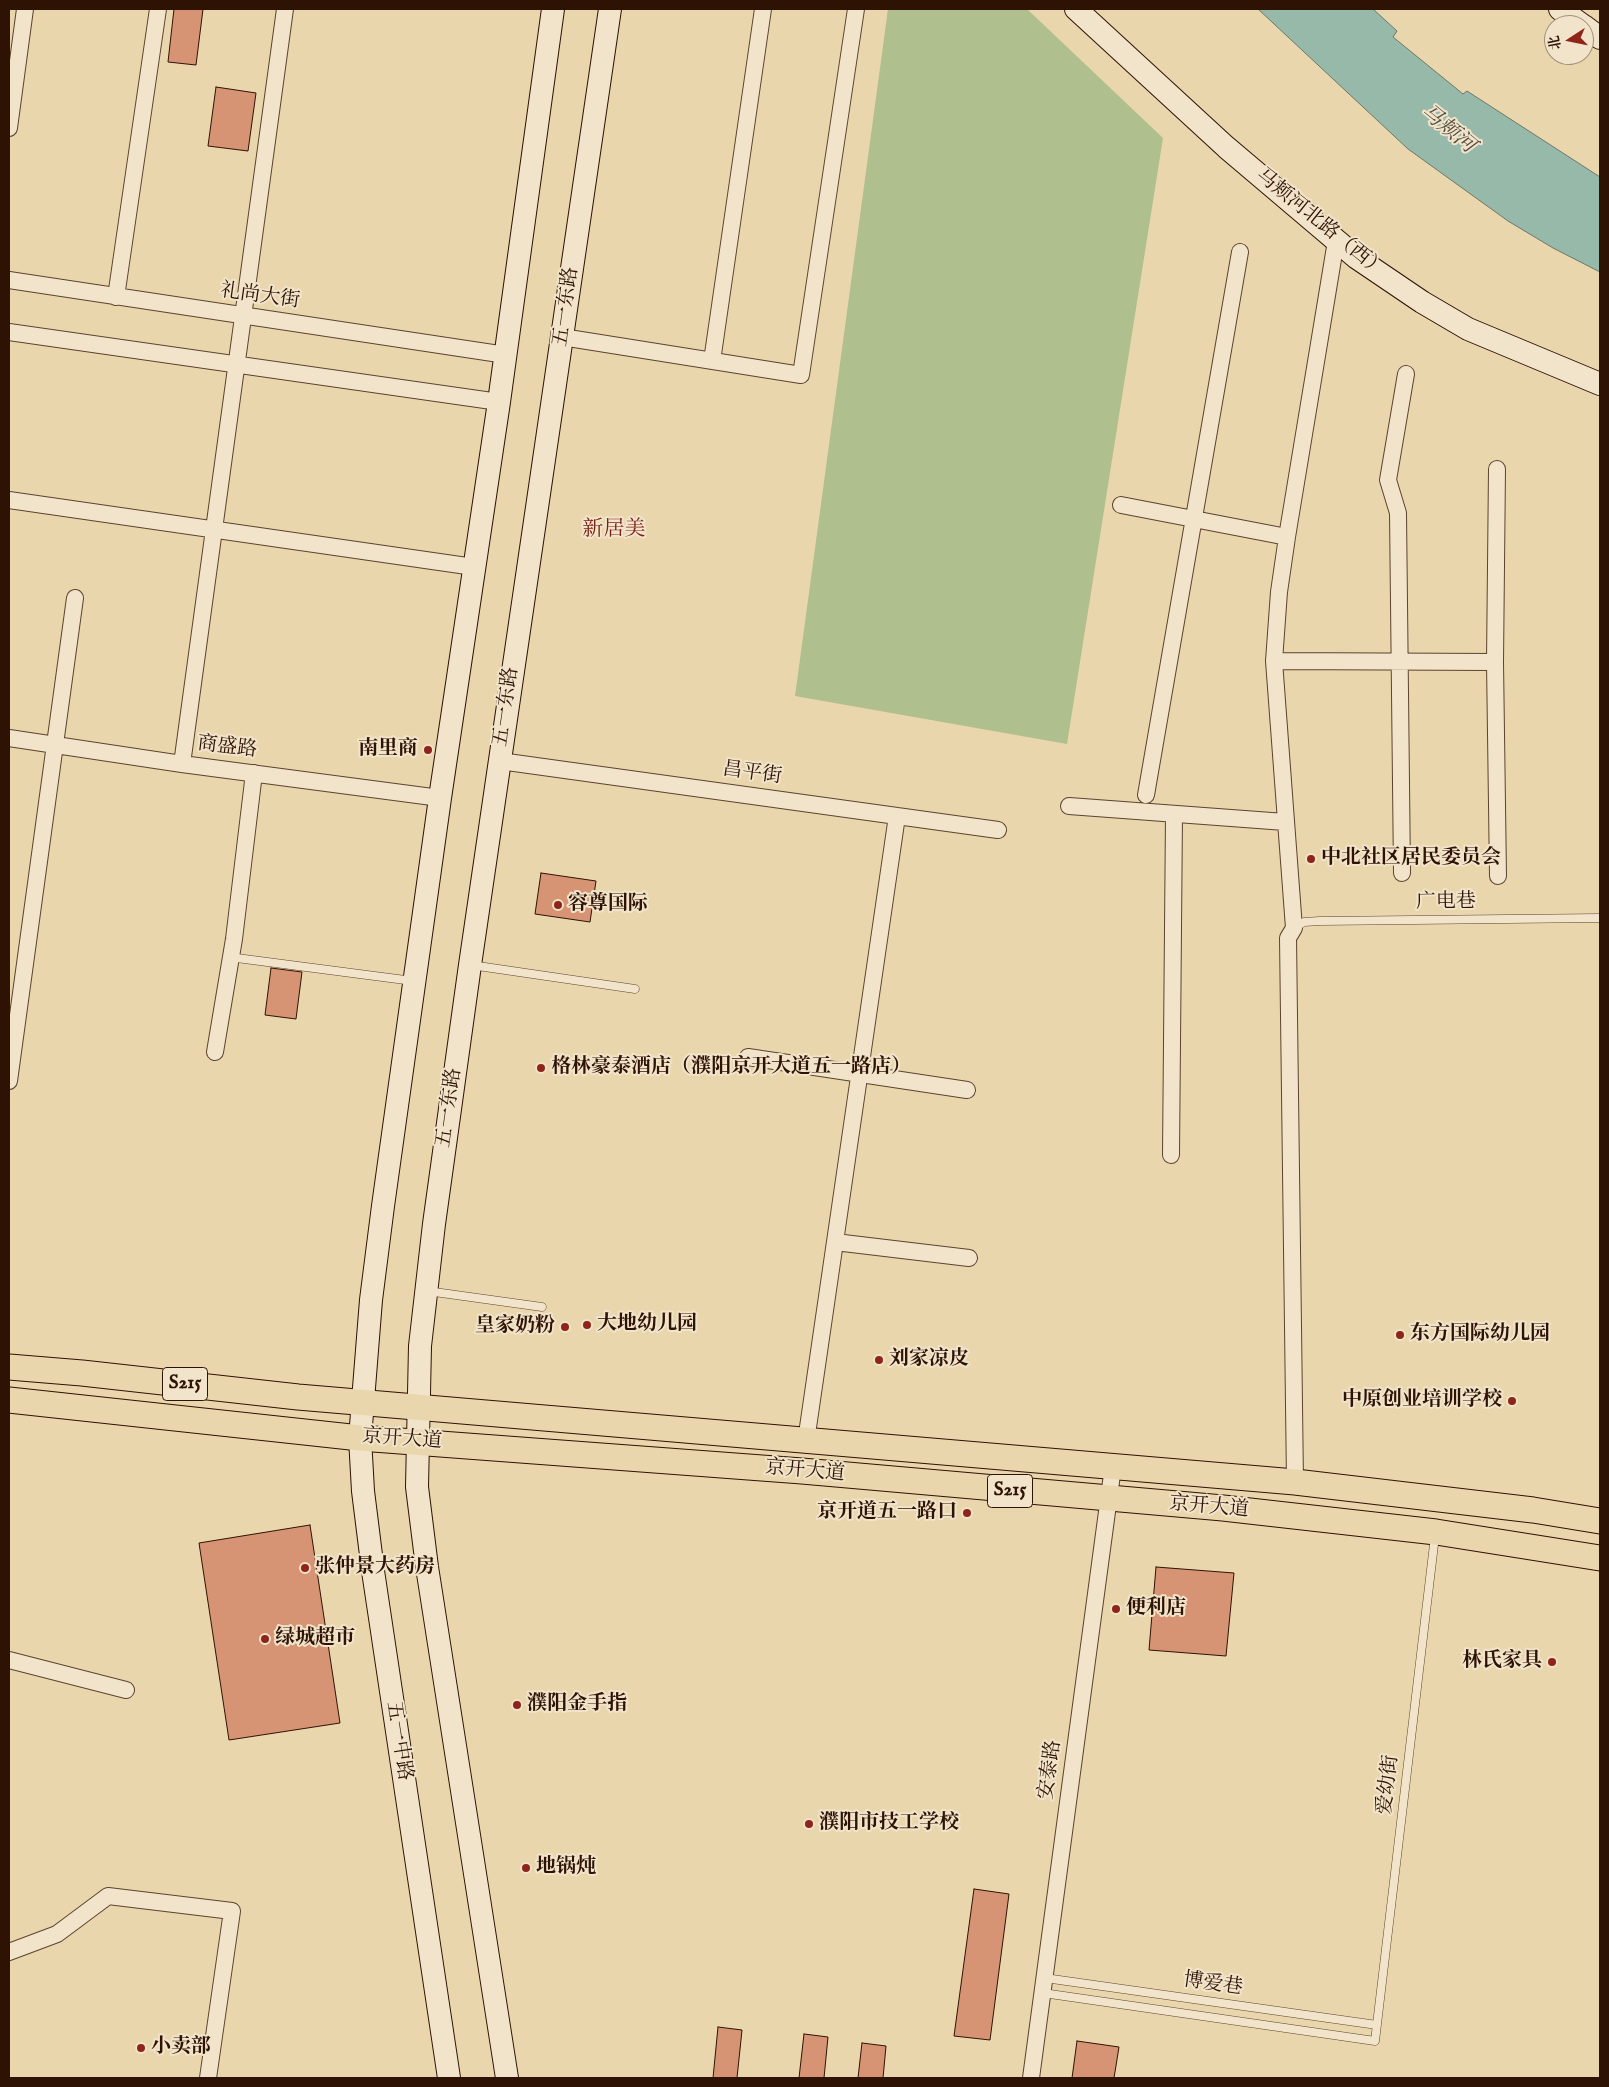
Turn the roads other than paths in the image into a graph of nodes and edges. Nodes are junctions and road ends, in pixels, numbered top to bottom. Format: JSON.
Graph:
{"nodes":[{"id":1,"x":25,"y":9,"type":"edge"},
{"id":2,"x":158,"y":9,"type":"edge"},
{"id":3,"x":285,"y":9,"type":"edge"},
{"id":4,"x":553,"y":9,"type":"edge"},
{"id":5,"x":610,"y":9,"type":"edge"},
{"id":6,"x":763,"y":9,"type":"edge"},
{"id":7,"x":856,"y":9,"type":"edge"},
{"id":8,"x":1076,"y":9,"type":"edge"},
{"id":9,"x":9,"y":128,"type":"edge"},
{"id":10,"x":1336,"y":241,"type":"junction"},
{"id":11,"x":1240,"y":252,"type":"dead end"},
{"id":12,"x":9,"y":280,"type":"edge"},
{"id":13,"x":116,"y":297,"type":"junction"},
{"id":14,"x":243,"y":316,"type":"junction"},
{"id":15,"x":9,"y":332,"type":"edge"},
{"id":16,"x":562,"y":337,"type":"junction"},
{"id":17,"x":506,"y":355,"type":"junction"},
{"id":18,"x":712,"y":361,"type":"junction"},
{"id":19,"x":236,"y":364,"type":"junction"},
{"id":20,"x":1406,"y":374,"type":"dead end"},
{"id":21,"x":1600,"y":384,"type":"edge"},
{"id":22,"x":499,"y":402,"type":"junction"},
{"id":23,"x":1497,"y":469,"type":"dead end"},
{"id":24,"x":9,"y":500,"type":"edge"},
{"id":25,"x":1121,"y":505,"type":"dead end"},
{"id":26,"x":1193,"y":519,"type":"junction"},
{"id":27,"x":214,"y":530,"type":"junction"},
{"id":28,"x":1287,"y":537,"type":"junction"},
{"id":29,"x":474,"y":567,"type":"junction"},
{"id":30,"x":75,"y":598,"type":"dead end"},
{"id":31,"x":1274,"y":660,"type":"junction"},
{"id":32,"x":1399,"y":661,"type":"junction"},
{"id":33,"x":1495,"y":662,"type":"junction"},
{"id":34,"x":9,"y":738,"type":"edge"},
{"id":35,"x":54,"y":745,"type":"junction"},
{"id":36,"x":500,"y":761,"type":"junction"},
{"id":37,"x":182,"y":764,"type":"junction"},
{"id":38,"x":254,"y":773,"type":"junction"},
{"id":39,"x":1146,"y":795,"type":"dead end"},
{"id":40,"x":440,"y":798,"type":"junction"},
{"id":41,"x":1068,"y":806,"type":"dead end"},
{"id":42,"x":1174,"y":815,"type":"junction"},
{"id":43,"x":897,"y":816,"type":"junction"},
{"id":44,"x":1285,"y":822,"type":"junction"},
{"id":45,"x":998,"y":830,"type":"dead end"},
{"id":46,"x":1402,"y":873,"type":"dead end"},
{"id":47,"x":1498,"y":876,"type":"dead end"},
{"id":48,"x":1600,"y":918,"type":"edge"},
{"id":49,"x":1294,"y":928,"type":"junction"},
{"id":50,"x":229,"y":957,"type":"junction"},
{"id":51,"x":470,"y":965,"type":"junction"},
{"id":52,"x":414,"y":982,"type":"junction"},
{"id":53,"x":635,"y":989,"type":"dead end"},
{"id":54,"x":215,"y":1052,"type":"dead end"},
{"id":55,"x":748,"y":1057,"type":"dead end"},
{"id":56,"x":859,"y":1074,"type":"junction"},
{"id":57,"x":9,"y":1081,"type":"edge"},
{"id":58,"x":967,"y":1090,"type":"dead end"},
{"id":59,"x":1171,"y":1155,"type":"dead end"},
{"id":60,"x":835,"y":1242,"type":"junction"},
{"id":61,"x":969,"y":1258,"type":"dead end"},
{"id":62,"x":426,"y":1291,"type":"junction"},
{"id":63,"x":542,"y":1307,"type":"dead end"},
{"id":64,"x":9,"y":1367,"type":"edge"},
{"id":65,"x":9,"y":1400,"type":"edge"},
{"id":66,"x":362,"y":1402,"type":"junction"},
{"id":67,"x":418,"y":1407,"type":"junction"},
{"id":68,"x":360,"y":1438,"type":"junction"},
{"id":69,"x":806,"y":1441,"type":"junction"},
{"id":70,"x":417,"y":1442,"type":"junction"},
{"id":71,"x":1113,"y":1467,"type":"junction"},
{"id":72,"x":1295,"y":1482,"type":"junction"},
{"id":73,"x":1109,"y":1500,"type":"junction"},
{"id":74,"x":1600,"y":1521,"type":"edge"},
{"id":75,"x":1436,"y":1532,"type":"junction"},
{"id":76,"x":1600,"y":1558,"type":"edge"},
{"id":77,"x":9,"y":1660,"type":"edge"},
{"id":78,"x":126,"y":1690,"type":"dead end"},
{"id":79,"x":9,"y":1952,"type":"edge"},
{"id":80,"x":1044,"y":1985,"type":"junction"},
{"id":81,"x":1377,"y":2025,"type":"junction"},
{"id":82,"x":1375,"y":2041,"type":"joint"},
{"id":83,"x":208,"y":2078,"type":"edge"},
{"id":84,"x":449,"y":2078,"type":"edge"},
{"id":85,"x":506,"y":2078,"type":"edge"},
{"id":86,"x":1031,"y":2078,"type":"edge"}],
"edges":[{"from":1,"to":9,"type":"street"},
{"from":2,"to":13,"type":"street"},
{"from":3,"to":14,"type":"street"},
{"from":4,"to":17,"type":"street"},
{"from":5,"to":16,"type":"street","name":"五一东路"},
{"from":6,"to":18,"type":"street"},
{"from":7,"to":18,"type":"street"},
{"from":8,"to":10,"type":"street","name":"马颊河北路（西）"},
{"from":10,"to":21,"type":"street","name":"马颊河北路（西）"},
{"from":10,"to":28,"type":"street"},
{"from":11,"to":26,"type":"street"},
{"from":12,"to":13,"type":"street","name":"礼尚大街"},
{"from":13,"to":14,"type":"street","name":"礼尚大街"},
{"from":14,"to":17,"type":"street","name":"礼尚大街"},
{"from":14,"to":19,"type":"street"},
{"from":15,"to":19,"type":"street"},
{"from":16,"to":18,"type":"street"},
{"from":16,"to":36,"type":"street","name":"五一东路"},
{"from":17,"to":22,"type":"street"},
{"from":19,"to":22,"type":"street"},
{"from":19,"to":27,"type":"street"},
{"from":20,"to":32,"type":"street"},
{"from":22,"to":29,"type":"street"},
{"from":23,"to":33,"type":"street"},
{"from":24,"to":27,"type":"street"},
{"from":25,"to":26,"type":"street"},
{"from":26,"to":28,"type":"street"},
{"from":26,"to":39,"type":"street"},
{"from":27,"to":29,"type":"street"},
{"from":27,"to":37,"type":"street"},
{"from":28,"to":31,"type":"street"},
{"from":29,"to":40,"type":"street"},
{"from":30,"to":35,"type":"street"},
{"from":31,"to":32,"type":"street"},
{"from":31,"to":44,"type":"street"},
{"from":32,"to":33,"type":"street"},
{"from":32,"to":46,"type":"street"},
{"from":33,"to":47,"type":"street"},
{"from":34,"to":35,"type":"street","name":"商盛路"},
{"from":35,"to":37,"type":"street","name":"商盛路"},
{"from":35,"to":57,"type":"street"},
{"from":36,"to":43,"type":"street","name":"昌平街"},
{"from":36,"to":51,"type":"street","name":"五一东路"},
{"from":37,"to":38,"type":"street","name":"商盛路"},
{"from":38,"to":40,"type":"street","name":"商盛路"},
{"from":38,"to":50,"type":"street"},
{"from":40,"to":52,"type":"street"},
{"from":41,"to":42,"type":"street"},
{"from":42,"to":44,"type":"street"},
{"from":42,"to":59,"type":"street"},
{"from":43,"to":45,"type":"street","name":"昌平街"},
{"from":43,"to":56,"type":"street"},
{"from":44,"to":49,"type":"street"},
{"from":48,"to":49,"type":"lane","name":"广电巷"},
{"from":49,"to":72,"type":"street"},
{"from":50,"to":52,"type":"lane"},
{"from":50,"to":54,"type":"street"},
{"from":51,"to":53,"type":"lane"},
{"from":51,"to":62,"type":"street","name":"五一东路"},
{"from":52,"to":66,"type":"street"},
{"from":55,"to":56,"type":"street"},
{"from":56,"to":58,"type":"street"},
{"from":56,"to":60,"type":"street"},
{"from":60,"to":61,"type":"street"},
{"from":60,"to":69,"type":"street"},
{"from":62,"to":63,"type":"lane"},
{"from":62,"to":67,"type":"street","name":"五一东路"},
{"from":64,"to":66,"type":"main road","name":"京开大道","number":"S215"},
{"from":65,"to":68,"type":"main road","name":"京开大道","number":"S215"},
{"from":66,"to":67,"type":"main road","name":"京开大道","number":"S215"},
{"from":66,"to":68,"type":"street","name":"五一中路"},
{"from":67,"to":69,"type":"main road","name":"京开大道","number":"S215"},
{"from":67,"to":70,"type":"street"},
{"from":68,"to":70,"type":"main road","name":"京开大道","number":"S215"},
{"from":68,"to":84,"type":"street","name":"五一中路"},
{"from":69,"to":71,"type":"main road","name":"京开大道","number":"S215"},
{"from":70,"to":73,"type":"main road","name":"京开大道","number":"S215"},
{"from":70,"to":85,"type":"street"},
{"from":71,"to":72,"type":"main road","name":"京开大道","number":"S215"},
{"from":71,"to":73,"type":"street","name":"安泰路"},
{"from":72,"to":74,"type":"main road","name":"京开大道","number":"S215"},
{"from":73,"to":75,"type":"main road","name":"京开大道","number":"S215"},
{"from":73,"to":80,"type":"street","name":"安泰路"},
{"from":75,"to":76,"type":"main road","name":"京开大道","number":"S215"},
{"from":75,"to":81,"type":"lane","name":"爱幼街"},
{"from":77,"to":78,"type":"street"},
{"from":79,"to":83,"type":"street"},
{"from":80,"to":81,"type":"lane","name":"博爱巷"},
{"from":80,"to":82,"type":"lane","name":"博爱巷"},
{"from":80,"to":86,"type":"street","name":"安泰路"},
{"from":81,"to":82,"type":"lane","name":"爱幼街"}]}
